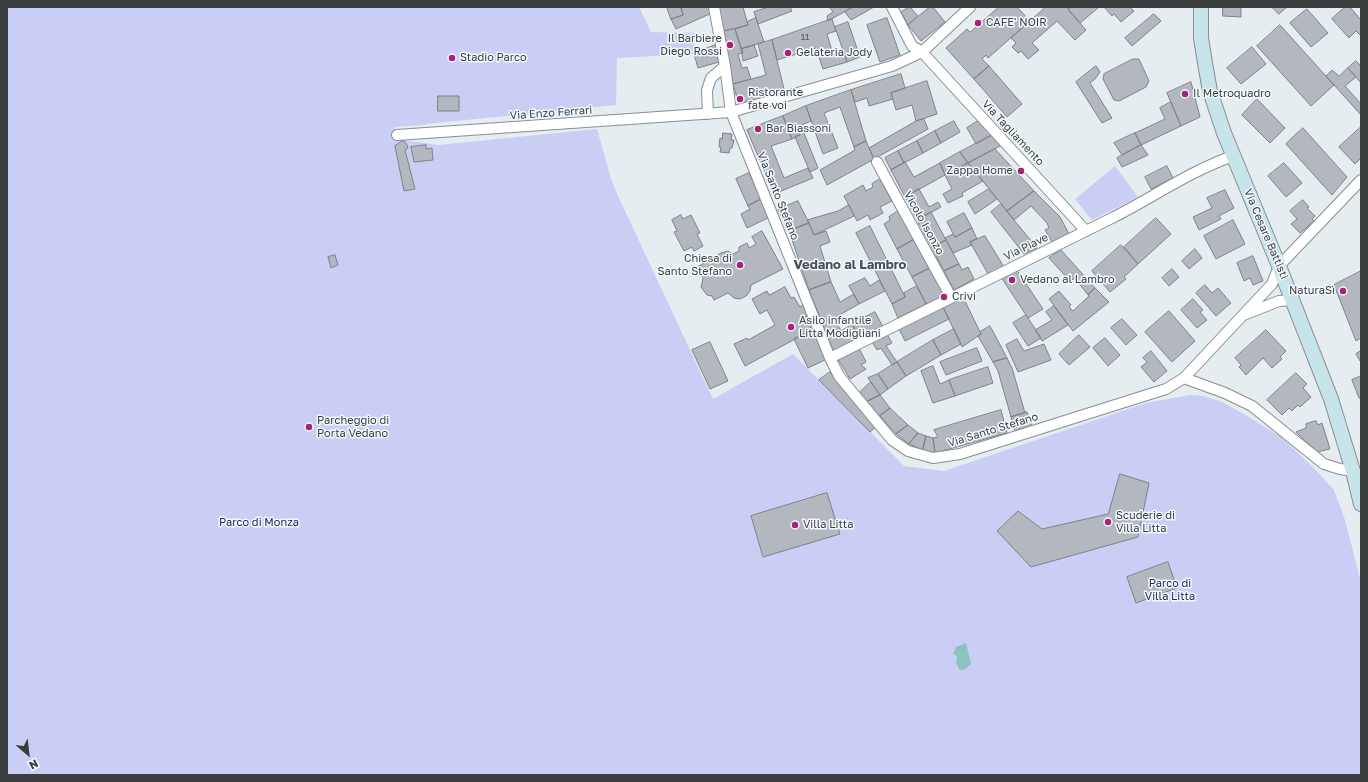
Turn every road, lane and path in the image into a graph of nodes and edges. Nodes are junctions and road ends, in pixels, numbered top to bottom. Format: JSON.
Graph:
{"nodes":[{"id":1,"x":714,"y":7,"type":"edge"},
{"id":2,"x":892,"y":7,"type":"edge"},
{"id":3,"x":970,"y":7,"type":"edge"},
{"id":4,"x":1201,"y":7,"type":"edge"},
{"id":5,"x":922,"y":52,"type":"junction"},
{"id":6,"x":725,"y":66,"type":"junction"},
{"id":7,"x":731,"y":112,"type":"junction"},
{"id":8,"x":708,"y":114,"type":"junction"},
{"id":9,"x":397,"y":135,"type":"dead end"},
{"id":10,"x":1233,"y":156,"type":"junction"},
{"id":11,"x":876,"y":162,"type":"dead end"},
{"id":12,"x":1361,"y":180,"type":"edge"},
{"id":13,"x":1086,"y":231,"type":"junction"},
{"id":14,"x":1280,"y":266,"type":"junction"},
{"id":15,"x":951,"y":297,"type":"junction"},
{"id":16,"x":1293,"y":300,"type":"junction"},
{"id":17,"x":1242,"y":316,"type":"junction"},
{"id":18,"x":830,"y":358,"type":"junction"},
{"id":19,"x":1184,"y":378,"type":"junction"},
{"id":20,"x":1353,"y":471,"type":"junction"},
{"id":21,"x":1361,"y":504,"type":"edge"}],
"edges":[{"from":1,"to":6,"type":"street","name":"Via Santo Stefano"},
{"from":2,"to":5,"type":"street","name":"Via Tagliamento"},
{"from":3,"to":5,"type":"street","name":"Via Enzo Ferrari"},
{"from":4,"to":10,"type":"main road","name":"Via Cesare Battisti"},
{"from":5,"to":7,"type":"street","name":"Via Enzo Ferrari"},
{"from":5,"to":13,"type":"street","name":"Via Tagliamento"},
{"from":6,"to":7,"type":"street","name":"Via Santo Stefano"},
{"from":6,"to":8,"type":"street"},
{"from":7,"to":8,"type":"street","name":"Via Enzo Ferrari"},
{"from":7,"to":18,"type":"street","name":"Via Santo Stefano"},
{"from":8,"to":9,"type":"street","name":"Via Enzo Ferrari"},
{"from":10,"to":13,"type":"street","name":"Via Piave"},
{"from":10,"to":14,"type":"main road","name":"Via Cesare Battisti"},
{"from":11,"to":15,"type":"street","name":"Vicolo Isonzo"},
{"from":12,"to":14,"type":"street","name":"Via Santo Stefano"},
{"from":13,"to":15,"type":"street","name":"Via Piave"},
{"from":14,"to":16,"type":"main road","name":"Via Cesare Battisti"},
{"from":14,"to":17,"type":"street","name":"Via Santo Stefano"},
{"from":15,"to":18,"type":"street","name":"Via Piave"},
{"from":16,"to":17,"type":"street"},
{"from":16,"to":20,"type":"main road","name":"Via Cesare Battisti"},
{"from":17,"to":19,"type":"street","name":"Via Santo Stefano"},
{"from":18,"to":19,"type":"street","name":"Via Santo Stefano"},
{"from":19,"to":20,"type":"street"},
{"from":20,"to":21,"type":"main road","name":"Via Cesare Battisti"}]}
